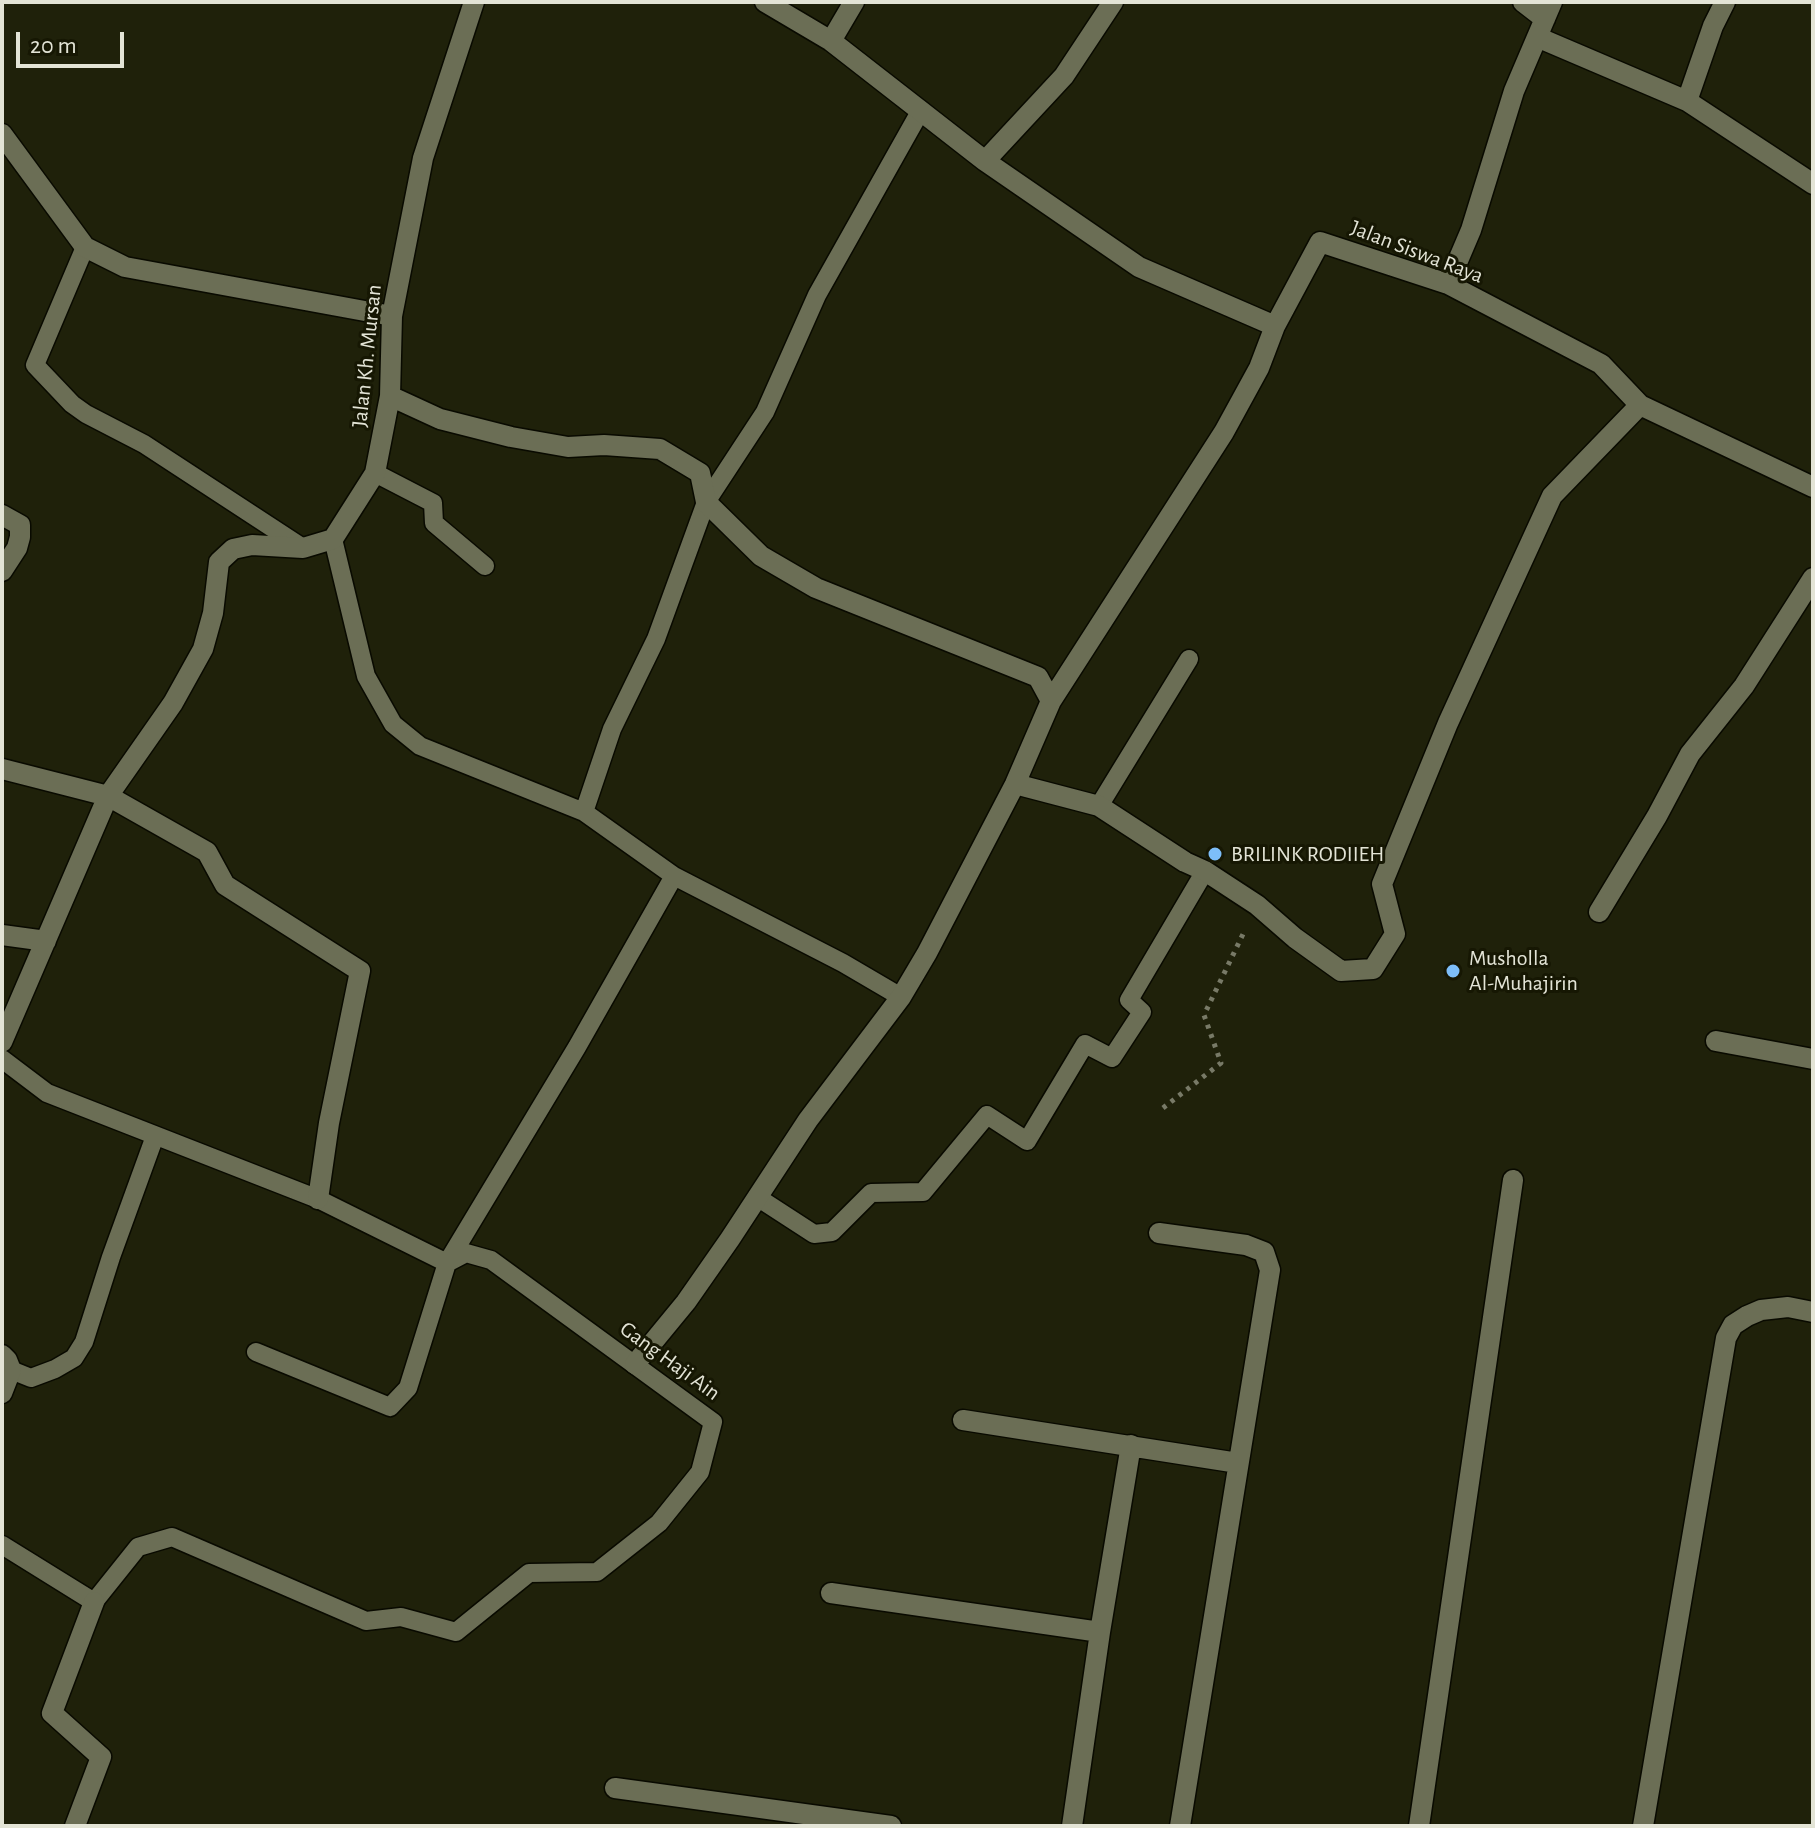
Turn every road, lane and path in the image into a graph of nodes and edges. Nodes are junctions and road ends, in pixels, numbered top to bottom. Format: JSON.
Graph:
{"nodes":[{"id":1,"x":474,"y":2,"type":"edge"},
{"id":2,"x":765,"y":2,"type":"edge"},
{"id":3,"x":854,"y":2,"type":"edge"},
{"id":4,"x":1113,"y":2,"type":"edge"},
{"id":5,"x":1523,"y":2,"type":"edge"},
{"id":6,"x":1725,"y":2,"type":"edge"},
{"id":7,"x":1545,"y":19,"type":"edge"},
{"id":8,"x":831,"y":41,"type":"junction"},
{"id":9,"x":1687,"y":101,"type":"junction"},
{"id":10,"x":921,"y":110,"type":"junction"},
{"id":11,"x":2,"y":134,"type":"edge"},
{"id":12,"x":985,"y":161,"type":"junction"},
{"id":13,"x":1813,"y":184,"type":"edge"},
{"id":14,"x":85,"y":247,"type":"junction"},
{"id":15,"x":1448,"y":284,"type":"junction"},
{"id":16,"x":392,"y":316,"type":"junction"},
{"id":17,"x":1275,"y":326,"type":"junction"},
{"id":18,"x":390,"y":396,"type":"junction"},
{"id":19,"x":1640,"y":405,"type":"junction"},
{"id":20,"x":375,"y":473,"type":"junction"},
{"id":21,"x":1813,"y":487,"type":"edge"},
{"id":22,"x":706,"y":502,"type":"junction"},
{"id":23,"x":2,"y":515,"type":"edge"},
{"id":24,"x":333,"y":539,"type":"junction"},
{"id":25,"x":303,"y":548,"type":"junction"},
{"id":26,"x":485,"y":566,"type":"dead end"},
{"id":27,"x":2,"y":571,"type":"edge"},
{"id":28,"x":1813,"y":578,"type":"edge"},
{"id":29,"x":1189,"y":659,"type":"dead end"},
{"id":30,"x":1051,"y":701,"type":"junction"},
{"id":31,"x":2,"y":769,"type":"edge"},
{"id":32,"x":1015,"y":784,"type":"junction"},
{"id":33,"x":108,"y":796,"type":"junction"},
{"id":34,"x":1099,"y":806,"type":"junction"},
{"id":35,"x":584,"y":812,"type":"junction"},
{"id":36,"x":1205,"y":871,"type":"junction"},
{"id":37,"x":674,"y":876,"type":"junction"},
{"id":38,"x":1257,"y":905,"type":"junction"},
{"id":39,"x":1599,"y":912,"type":"dead end"},
{"id":40,"x":2,"y":935,"type":"edge"},
{"id":41,"x":46,"y":941,"type":"junction"},
{"id":42,"x":901,"y":997,"type":"junction"},
{"id":43,"x":1716,"y":1041,"type":"dead end"},
{"id":44,"x":2,"y":1042,"type":"edge"},
{"id":45,"x":2,"y":1059,"type":"edge"},
{"id":46,"x":1813,"y":1059,"type":"edge"},
{"id":47,"x":1163,"y":1108,"type":"dead end"},
{"id":48,"x":155,"y":1136,"type":"junction"},
{"id":49,"x":1513,"y":1180,"type":"dead end"},
{"id":50,"x":757,"y":1197,"type":"junction"},
{"id":51,"x":318,"y":1199,"type":"junction"},
{"id":52,"x":1159,"y":1233,"type":"dead end"},
{"id":53,"x":447,"y":1263,"type":"junction"},
{"id":54,"x":1813,"y":1312,"type":"edge"},
{"id":55,"x":256,"y":1352,"type":"dead end"},
{"id":56,"x":7,"y":1363,"type":"edge"},
{"id":57,"x":635,"y":1364,"type":"junction"},
{"id":58,"x":2,"y":1393,"type":"edge"},
{"id":59,"x":963,"y":1420,"type":"dead end"},
{"id":60,"x":1131,"y":1445,"type":"junction"},
{"id":61,"x":1238,"y":1463,"type":"junction"},
{"id":62,"x":2,"y":1545,"type":"edge"},
{"id":63,"x":831,"y":1593,"type":"dead end"},
{"id":64,"x":94,"y":1602,"type":"junction"},
{"id":65,"x":1100,"y":1632,"type":"junction"},
{"id":66,"x":615,"y":1788,"type":"dead end"},
{"id":67,"x":75,"y":1826,"type":"edge"},
{"id":68,"x":891,"y":1826,"type":"edge"},
{"id":69,"x":1072,"y":1826,"type":"edge"},
{"id":70,"x":1180,"y":1826,"type":"edge"},
{"id":71,"x":1419,"y":1826,"type":"edge"},
{"id":72,"x":1643,"y":1826,"type":"edge"}],
"edges":[{"from":1,"to":16,"type":"street","name":"Jalan Kh. Mursan"},
{"from":2,"to":8,"type":"street"},
{"from":3,"to":8,"type":"street"},
{"from":4,"to":12,"type":"street"},
{"from":5,"to":7,"type":"street"},
{"from":6,"to":9,"type":"street"},
{"from":7,"to":9,"type":"street"},
{"from":7,"to":15,"type":"street"},
{"from":8,"to":10,"type":"street"},
{"from":9,"to":13,"type":"street"},
{"from":10,"to":12,"type":"street"},
{"from":10,"to":22,"type":"lane"},
{"from":11,"to":14,"type":"street"},
{"from":12,"to":17,"type":"street"},
{"from":14,"to":16,"type":"street"},
{"from":14,"to":25,"type":"lane"},
{"from":15,"to":17,"type":"street","name":"Jalan Siswa Raya"},
{"from":15,"to":19,"type":"street","name":"Jalan Siswa Raya"},
{"from":16,"to":18,"type":"street","name":"Jalan Kh. Mursan"},
{"from":17,"to":30,"type":"street"},
{"from":18,"to":20,"type":"street","name":"Jalan Kh. Mursan"},
{"from":18,"to":22,"type":"street"},
{"from":19,"to":21,"type":"street","name":"Jalan Siswa Raya"},
{"from":19,"to":38,"type":"street"},
{"from":20,"to":24,"type":"street","name":"Jalan Kh. Mursan"},
{"from":20,"to":26,"type":"lane"},
{"from":22,"to":30,"type":"street"},
{"from":22,"to":35,"type":"lane"},
{"from":23,"to":27,"type":"street"},
{"from":24,"to":25,"type":"street"},
{"from":24,"to":35,"type":"lane"},
{"from":25,"to":33,"type":"street"},
{"from":28,"to":39,"type":"street"},
{"from":29,"to":34,"type":"lane"},
{"from":30,"to":32,"type":"street"},
{"from":31,"to":33,"type":"street"},
{"from":32,"to":34,"type":"street"},
{"from":32,"to":42,"type":"street"},
{"from":33,"to":41,"type":"street"},
{"from":33,"to":51,"type":"street"},
{"from":34,"to":36,"type":"street"},
{"from":35,"to":37,"type":"lane"},
{"from":36,"to":38,"type":"street"},
{"from":36,"to":50,"type":"lane"},
{"from":37,"to":42,"type":"lane"},
{"from":37,"to":53,"type":"lane"},
{"from":38,"to":47,"type":"path"},
{"from":40,"to":41,"type":"street"},
{"from":41,"to":44,"type":"street"},
{"from":42,"to":50,"type":"street"},
{"from":43,"to":46,"type":"street"},
{"from":45,"to":48,"type":"lane"},
{"from":48,"to":51,"type":"lane"},
{"from":48,"to":56,"type":"lane"},
{"from":49,"to":71,"type":"street"},
{"from":50,"to":57,"type":"street"},
{"from":51,"to":53,"type":"lane"},
{"from":52,"to":61,"type":"street"},
{"from":53,"to":55,"type":"lane"},
{"from":53,"to":57,"type":"lane","name":"Gang Haji Ain"},
{"from":54,"to":72,"type":"street"},
{"from":56,"to":58,"type":"street"},
{"from":57,"to":64,"type":"lane","name":"Gang Haji Ain"},
{"from":59,"to":60,"type":"street"},
{"from":60,"to":61,"type":"street"},
{"from":60,"to":65,"type":"street"},
{"from":61,"to":70,"type":"street"},
{"from":62,"to":64,"type":"lane"},
{"from":63,"to":65,"type":"street"},
{"from":64,"to":67,"type":"street"},
{"from":65,"to":69,"type":"street"},
{"from":66,"to":68,"type":"street"}]}
